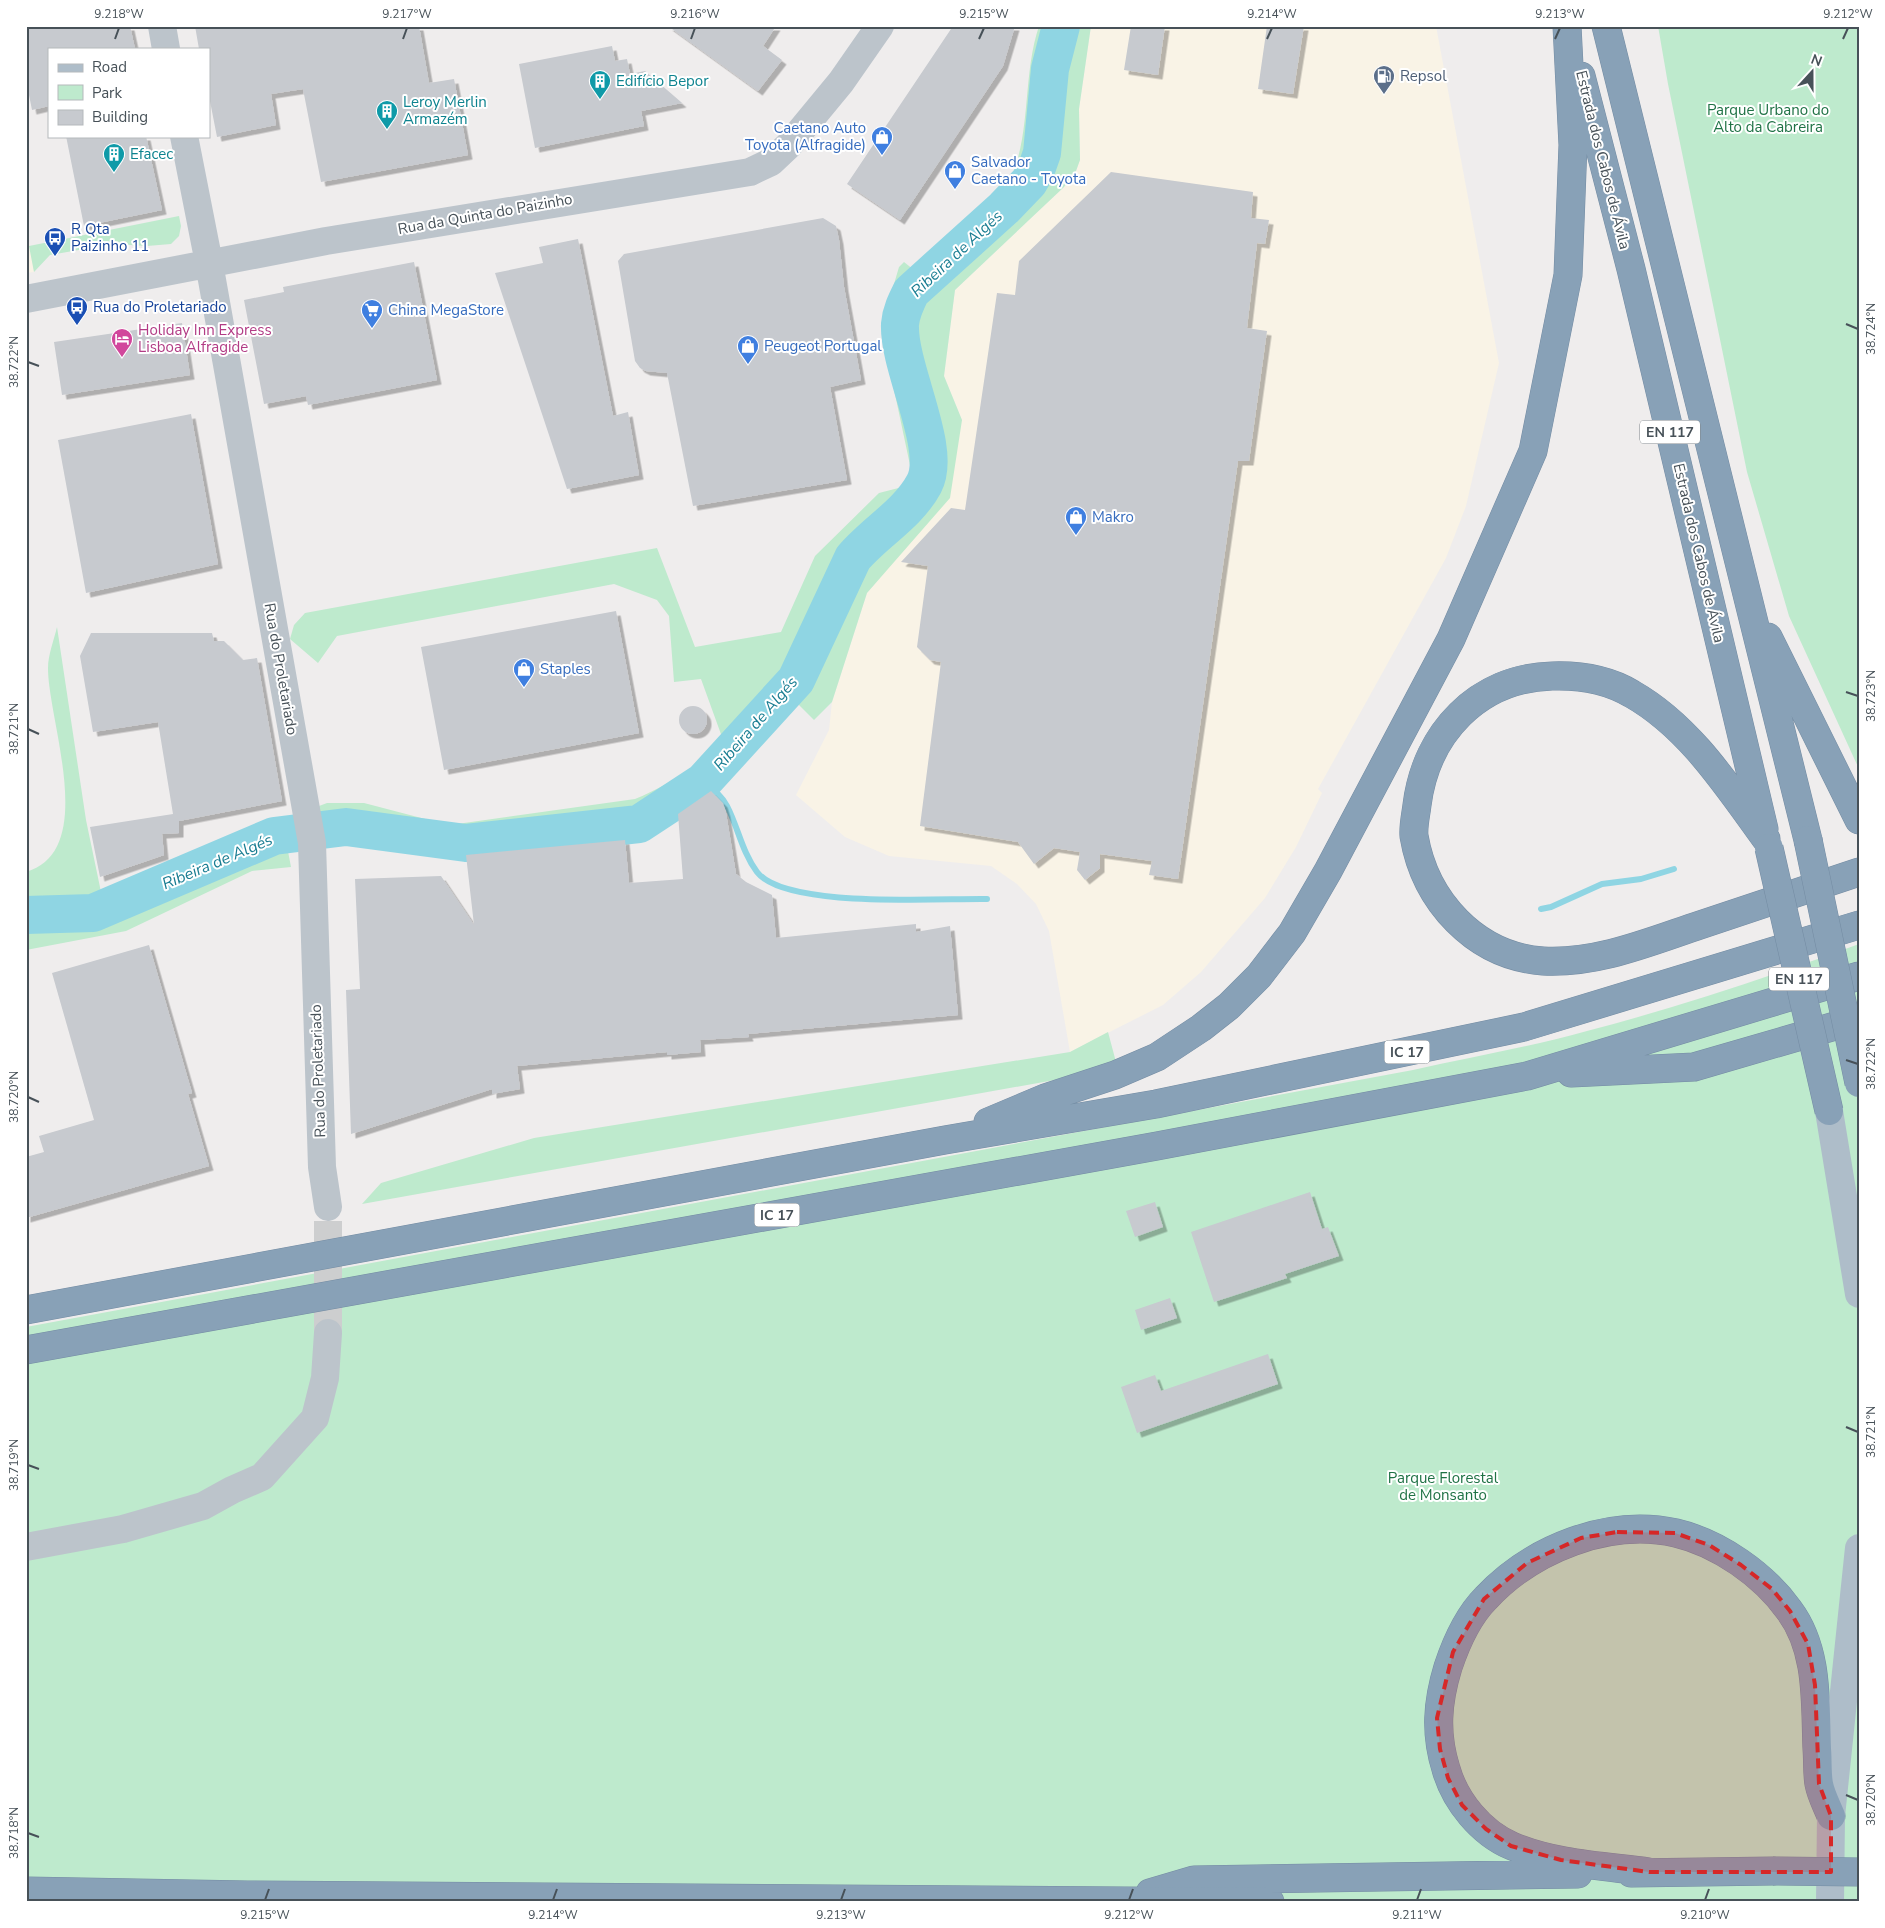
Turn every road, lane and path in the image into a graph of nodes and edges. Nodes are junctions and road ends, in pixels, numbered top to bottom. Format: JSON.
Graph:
{"nodes":[{"id":1,"x":162,"y":26,"type":"edge"},
{"id":2,"x":880,"y":26,"type":"edge"},
{"id":3,"x":1568,"y":26,"type":"edge"},
{"id":4,"x":1606,"y":26,"type":"edge"},
{"id":5,"x":1626,"y":26,"type":"edge"},
{"id":6,"x":166,"y":48,"type":"edge"},
{"id":7,"x":1621,"y":83,"type":"junction"},
{"id":8,"x":184,"y":138,"type":"edge"},
{"id":9,"x":209,"y":263,"type":"junction"},
{"id":10,"x":26,"y":299,"type":"edge"},
{"id":11,"x":1743,"y":586,"type":"junction"},
{"id":12,"x":1859,"y":820,"type":"edge"},
{"id":13,"x":1768,"y":843,"type":"junction"},
{"id":14,"x":1859,"y":872,"type":"edge"},
{"id":15,"x":1859,"y":925,"type":"edge"},
{"id":16,"x":1830,"y":947,"type":"junction"},
{"id":17,"x":1859,"y":976,"type":"edge"},
{"id":18,"x":1859,"y":1010,"type":"edge"},
{"id":19,"x":1859,"y":1019,"type":"edge"},
{"id":20,"x":1527,"y":1076,"type":"junction"},
{"id":21,"x":1859,"y":1084,"type":"edge"},
{"id":22,"x":1829,"y":1111,"type":"joint"},
{"id":23,"x":945,"y":1140,"type":"junction"},
{"id":24,"x":328,"y":1207,"type":"tunnel mouth"},
{"id":25,"x":1859,"y":1294,"type":"edge"},
{"id":26,"x":26,"y":1310,"type":"edge"},
{"id":27,"x":328,"y":1333,"type":"tunnel mouth"},
{"id":28,"x":26,"y":1350,"type":"edge"},
{"id":29,"x":26,"y":1547,"type":"edge"},
{"id":30,"x":1859,"y":1548,"type":"edge"},
{"id":31,"x":1831,"y":1816,"type":"junction"},
{"id":32,"x":1649,"y":1872,"type":"junction"},
{"id":33,"x":1859,"y":1872,"type":"edge"},
{"id":34,"x":26,"y":1891,"type":"edge"},
{"id":35,"x":1125,"y":1901,"type":"edge"},
{"id":36,"x":1270,"y":1902,"type":"edge"},
{"id":37,"x":1830,"y":1902,"type":"edge"}],
"edges":[{"from":1,"to":6,"type":"street"},
{"from":2,"to":9,"type":"street","name":"Rua da Quinta do Paizinho"},
{"from":3,"to":13,"type":"highway","name":"Estrada dos Cabos de Ávila","number":"EN 117"},
{"from":3,"to":23,"type":"highway"},
{"from":4,"to":7,"type":"highway","number":"EN 117"},
{"from":5,"to":7,"type":"highway"},
{"from":7,"to":11,"type":"highway","number":"EN 117"},
{"from":8,"to":9,"type":"street","name":"Rua do Proletariado"},
{"from":9,"to":10,"type":"street","name":"Rua da Quinta do Paizinho"},
{"from":9,"to":24,"type":"street","name":"Rua do Proletariado"},
{"from":11,"to":12,"type":"highway"},
{"from":11,"to":16,"type":"highway","number":"EN 117","bridge":true},
{"from":13,"to":14,"type":"highway"},
{"from":13,"to":22,"type":"highway","number":"EN 117","bridge":true},
{"from":15,"to":23,"type":"highway","number":"IC 17"},
{"from":16,"to":18,"type":"highway","number":"EN 117","bridge":true},
{"from":16,"to":21,"type":"highway","number":"EN 117","bridge":true},
{"from":17,"to":20,"type":"highway","number":"IC 17"},
{"from":19,"to":20,"type":"highway"},
{"from":20,"to":28,"type":"highway","number":"IC 17"},
{"from":22,"to":25,"type":"main road"},
{"from":23,"to":26,"type":"highway","number":"IC 17"},
{"from":27,"to":29,"type":"street"},
{"from":30,"to":31,"type":"main road"},
{"from":31,"to":32,"type":"highway"},
{"from":31,"to":37,"type":"main road"},
{"from":32,"to":33,"type":"highway","bridge":true},
{"from":32,"to":35,"type":"highway"},
{"from":34,"to":35,"type":"highway"},
{"from":35,"to":36,"type":"highway"}]}
